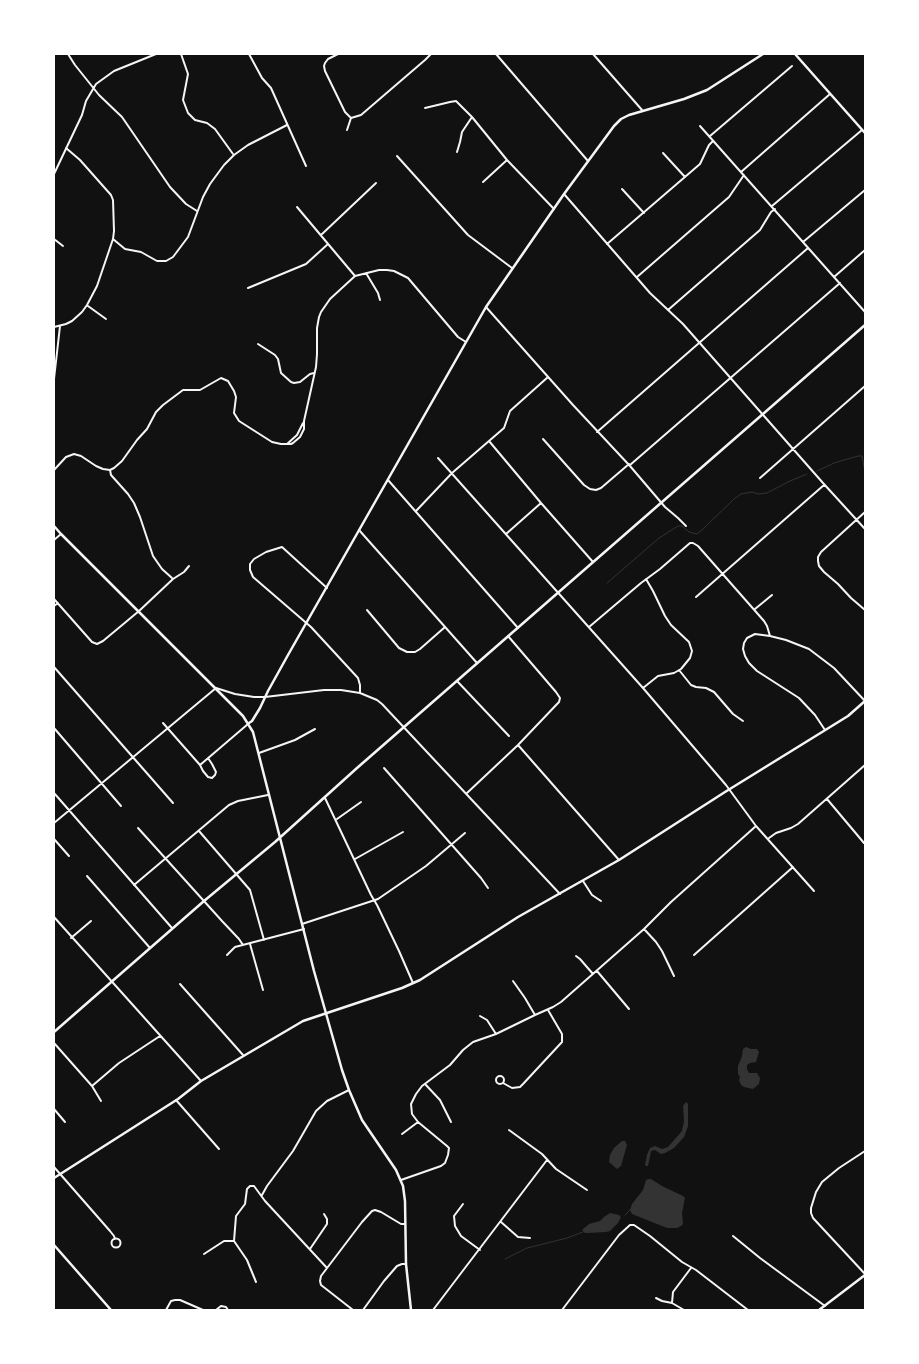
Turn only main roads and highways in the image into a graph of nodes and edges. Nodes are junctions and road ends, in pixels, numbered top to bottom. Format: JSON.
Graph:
{"nodes":[{"id":1,"x":763,"y":54,"type":"edge"},
{"id":2,"x":795,"y":54,"type":"edge"},
{"id":3,"x":865,"y":133,"type":"edge"},
{"id":4,"x":865,"y":325,"type":"edge"},
{"id":5,"x":54,"y":526,"type":"edge"},
{"id":6,"x":865,"y":701,"type":"edge"},
{"id":7,"x":249,"y":723,"type":"junction"},
{"id":8,"x":280,"y":838,"type":"junction"},
{"id":9,"x":326,"y":1013,"type":"junction"},
{"id":10,"x":54,"y":1032,"type":"edge"},
{"id":11,"x":54,"y":1178,"type":"edge"},
{"id":12,"x":54,"y":1245,"type":"edge"},
{"id":13,"x":865,"y":1274,"type":"edge"},
{"id":14,"x":111,"y":1310,"type":"edge"},
{"id":15,"x":411,"y":1310,"type":"edge"},
{"id":16,"x":819,"y":1310,"type":"edge"}],
"edges":[{"from":1,"to":7,"type":"main road"},
{"from":2,"to":3,"type":"main road"},
{"from":4,"to":8,"type":"main road"},
{"from":5,"to":7,"type":"main road"},
{"from":6,"to":9,"type":"main road"},
{"from":7,"to":8,"type":"main road"},
{"from":8,"to":9,"type":"main road"},
{"from":8,"to":10,"type":"main road"},
{"from":9,"to":11,"type":"main road"},
{"from":9,"to":15,"type":"main road"},
{"from":12,"to":14,"type":"main road"},
{"from":13,"to":16,"type":"main road"}]}
